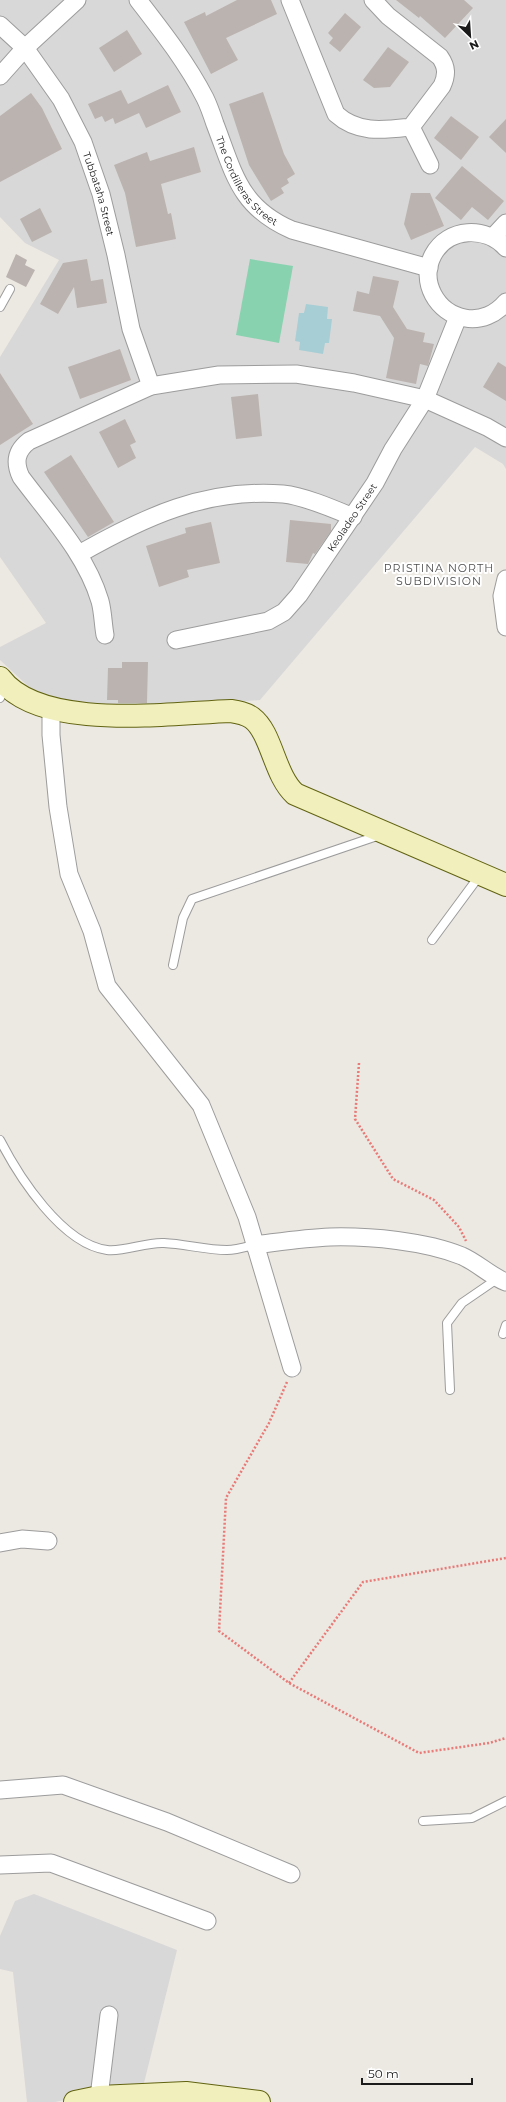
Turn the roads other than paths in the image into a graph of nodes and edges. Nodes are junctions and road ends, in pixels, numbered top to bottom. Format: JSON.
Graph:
{"nodes":[{"id":1,"x":77,"y":0,"type":"edge"},
{"id":2,"x":138,"y":0,"type":"edge"},
{"id":3,"x":290,"y":0,"type":"edge"},
{"id":4,"x":373,"y":0,"type":"edge"},
{"id":5,"x":0,"y":25,"type":"edge"},
{"id":6,"x":25,"y":48,"type":"junction"},
{"id":7,"x":0,"y":76,"type":"edge"},
{"id":8,"x":411,"y":128,"type":"junction"},
{"id":9,"x":430,"y":165,"type":"dead end"},
{"id":10,"x":506,"y":223,"type":"edge"},
{"id":11,"x":493,"y":237,"type":"junction"},
{"id":12,"x":506,"y":248,"type":"edge"},
{"id":13,"x":429,"y":268,"type":"junction"},
{"id":14,"x":10,"y":289,"type":"dead end"},
{"id":15,"x":506,"y":302,"type":"edge"},
{"id":16,"x":0,"y":307,"type":"edge"},
{"id":17,"x":458,"y":317,"type":"junction"},
{"id":18,"x":151,"y":386,"type":"junction"},
{"id":19,"x":425,"y":399,"type":"junction"},
{"id":20,"x":506,"y":438,"type":"edge"},
{"id":21,"x":353,"y":517,"type":"junction"},
{"id":22,"x":79,"y":554,"type":"junction"},
{"id":23,"x":506,"y":578,"type":"edge"},
{"id":24,"x":506,"y":627,"type":"edge"},
{"id":25,"x":105,"y":635,"type":"dead end"},
{"id":26,"x":176,"y":640,"type":"dead end"},
{"id":27,"x":2,"y":688,"type":"edge"},
{"id":28,"x":51,"y":709,"type":"junction"},
{"id":29,"x":385,"y":833,"type":"junction"},
{"id":30,"x":480,"y":874,"type":"junction"},
{"id":31,"x":506,"y":885,"type":"edge"},
{"id":32,"x":432,"y":940,"type":"dead end"},
{"id":33,"x":173,"y":965,"type":"dead end"},
{"id":34,"x":0,"y":1140,"type":"edge"},
{"id":35,"x":254,"y":1245,"type":"junction"},
{"id":36,"x":502,"y":1280,"type":"edge"},
{"id":37,"x":506,"y":1325,"type":"edge"},
{"id":38,"x":503,"y":1334,"type":"dead end"},
{"id":39,"x":292,"y":1368,"type":"road end"},
{"id":40,"x":450,"y":1390,"type":"dead end"},
{"id":41,"x":48,"y":1541,"type":"dead end"},
{"id":42,"x":0,"y":1543,"type":"edge"},
{"id":43,"x":0,"y":1790,"type":"edge"},
{"id":44,"x":506,"y":1801,"type":"edge"},
{"id":45,"x":423,"y":1821,"type":"dead end"},
{"id":46,"x":0,"y":1865,"type":"edge"},
{"id":47,"x":291,"y":1874,"type":"dead end"},
{"id":48,"x":207,"y":1921,"type":"dead end"},
{"id":49,"x":109,"y":2015,"type":"dead end"},
{"id":50,"x":99,"y":2097,"type":"junction"},
{"id":51,"x":75,"y":2102,"type":"edge"},
{"id":52,"x":259,"y":2102,"type":"edge"}],
"edges":[{"from":1,"to":6,"type":"street"},
{"from":2,"to":13,"type":"street","name":"The Cordilleras Street"},
{"from":3,"to":8,"type":"street"},
{"from":4,"to":8,"type":"street"},
{"from":5,"to":6,"type":"street","name":"Tubbataha Street"},
{"from":6,"to":7,"type":"street"},
{"from":6,"to":18,"type":"street","name":"Tubbataha Street"},
{"from":8,"to":9,"type":"street"},
{"from":10,"to":11,"type":"street"},
{"from":11,"to":12,"type":"street"},
{"from":11,"to":13,"type":"street"},
{"from":13,"to":17,"type":"street"},
{"from":14,"to":16,"type":"lane"},
{"from":15,"to":17,"type":"street"},
{"from":17,"to":19,"type":"street","name":"Keoladeo Street"},
{"from":18,"to":19,"type":"street"},
{"from":18,"to":22,"type":"street"},
{"from":19,"to":20,"type":"street"},
{"from":19,"to":21,"type":"street","name":"Keoladeo Street"},
{"from":21,"to":22,"type":"street"},
{"from":21,"to":26,"type":"street","name":"Keoladeo Street"},
{"from":22,"to":25,"type":"street"},
{"from":23,"to":24,"type":"street"},
{"from":27,"to":28,"type":"street"},
{"from":28,"to":29,"type":"street"},
{"from":28,"to":35,"type":"street"},
{"from":29,"to":30,"type":"street"},
{"from":29,"to":33,"type":"lane"},
{"from":30,"to":31,"type":"street"},
{"from":30,"to":32,"type":"lane"},
{"from":34,"to":35,"type":"lane"},
{"from":35,"to":36,"type":"street"},
{"from":35,"to":39,"type":"street"},
{"from":36,"to":40,"type":"lane"},
{"from":37,"to":38,"type":"lane"},
{"from":41,"to":42,"type":"street"},
{"from":43,"to":47,"type":"street"},
{"from":44,"to":45,"type":"lane"},
{"from":46,"to":48,"type":"street"},
{"from":49,"to":50,"type":"street"},
{"from":50,"to":51,"type":"street"},
{"from":50,"to":52,"type":"street"}]}
